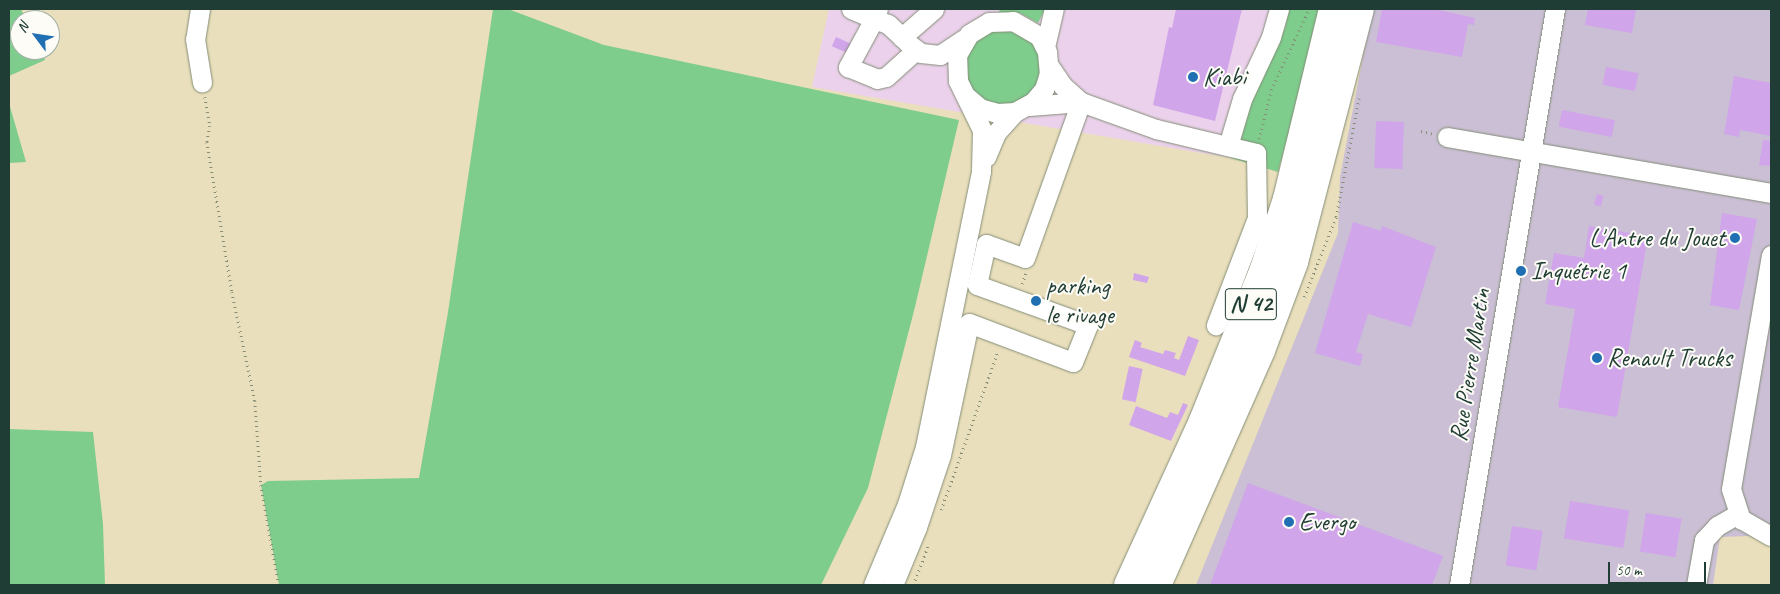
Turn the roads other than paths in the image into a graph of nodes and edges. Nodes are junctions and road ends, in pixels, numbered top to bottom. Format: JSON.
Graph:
{"nodes":[{"id":1,"x":200,"y":9,"type":"edge"},
{"id":2,"x":851,"y":9,"type":"edge"},
{"id":3,"x":934,"y":9,"type":"edge"},
{"id":4,"x":991,"y":9,"type":"edge"},
{"id":5,"x":1054,"y":9,"type":"edge"},
{"id":6,"x":1279,"y":9,"type":"edge"},
{"id":7,"x":1333,"y":9,"type":"edge"},
{"id":8,"x":1360,"y":9,"type":"edge"},
{"id":9,"x":1555,"y":9,"type":"edge"},
{"id":10,"x":876,"y":14,"type":"edge"},
{"id":11,"x":971,"y":32,"type":"junction"},
{"id":12,"x":902,"y":37,"type":"junction"},
{"id":13,"x":1045,"y":47,"type":"junction"},
{"id":14,"x":916,"y":50,"type":"junction"},
{"id":15,"x":1050,"y":67,"type":"junction"},
{"id":16,"x":202,"y":82,"type":"road end"},
{"id":17,"x":967,"y":97,"type":"junction"},
{"id":18,"x":1081,"y":102,"type":"junction"},
{"id":19,"x":1022,"y":109,"type":"junction"},
{"id":20,"x":1446,"y":137,"type":"dead end"},
{"id":21,"x":1228,"y":146,"type":"junction"},
{"id":22,"x":1531,"y":152,"type":"junction"},
{"id":23,"x":981,"y":171,"type":"junction"},
{"id":24,"x":1771,"y":193,"type":"edge"},
{"id":25,"x":1771,"y":255,"type":"edge"},
{"id":26,"x":1216,"y":325,"type":"dead end"},
{"id":27,"x":1738,"y":514,"type":"junction"},
{"id":28,"x":1161,"y":515,"type":"junction"},
{"id":29,"x":1771,"y":536,"type":"edge"},
{"id":30,"x":873,"y":585,"type":"edge"},
{"id":31,"x":893,"y":585,"type":"edge"},
{"id":32,"x":1118,"y":585,"type":"edge"},
{"id":33,"x":1128,"y":585,"type":"edge"},
{"id":34,"x":1157,"y":585,"type":"edge"},
{"id":35,"x":1459,"y":585,"type":"edge"},
{"id":36,"x":1696,"y":585,"type":"edge"}],
"edges":[{"from":1,"to":16,"type":"street"},
{"from":2,"to":10,"type":"street"},
{"from":3,"to":12,"type":"street"},
{"from":4,"to":11,"type":"street"},
{"from":5,"to":13,"type":"street"},
{"from":6,"to":21,"type":"street"},
{"from":7,"to":28,"type":"highway","number":"N 42"},
{"from":8,"to":34,"type":"highway","number":"N 42"},
{"from":9,"to":22,"type":"street","name":"Rue Pierre Martin"},
{"from":10,"to":12,"type":"street"},
{"from":10,"to":14,"type":"street"},
{"from":11,"to":13,"type":"street"},
{"from":11,"to":14,"type":"street"},
{"from":11,"to":17,"type":"street"},
{"from":12,"to":14,"type":"street"},
{"from":13,"to":15,"type":"street"},
{"from":15,"to":18,"type":"street"},
{"from":15,"to":19,"type":"street"},
{"from":17,"to":19,"type":"street"},
{"from":17,"to":23,"type":"street"},
{"from":18,"to":19,"type":"street"},
{"from":18,"to":21,"type":"street"},
{"from":18,"to":31,"type":"street"},
{"from":19,"to":23,"type":"street"},
{"from":20,"to":22,"type":"street"},
{"from":21,"to":26,"type":"street"},
{"from":22,"to":24,"type":"street"},
{"from":22,"to":35,"type":"street","name":"Rue Pierre Martin"},
{"from":23,"to":30,"type":"street"},
{"from":25,"to":27,"type":"street"},
{"from":27,"to":29,"type":"street"},
{"from":27,"to":36,"type":"street"},
{"from":28,"to":32,"type":"highway"},
{"from":28,"to":33,"type":"highway","number":"N 42"}]}
